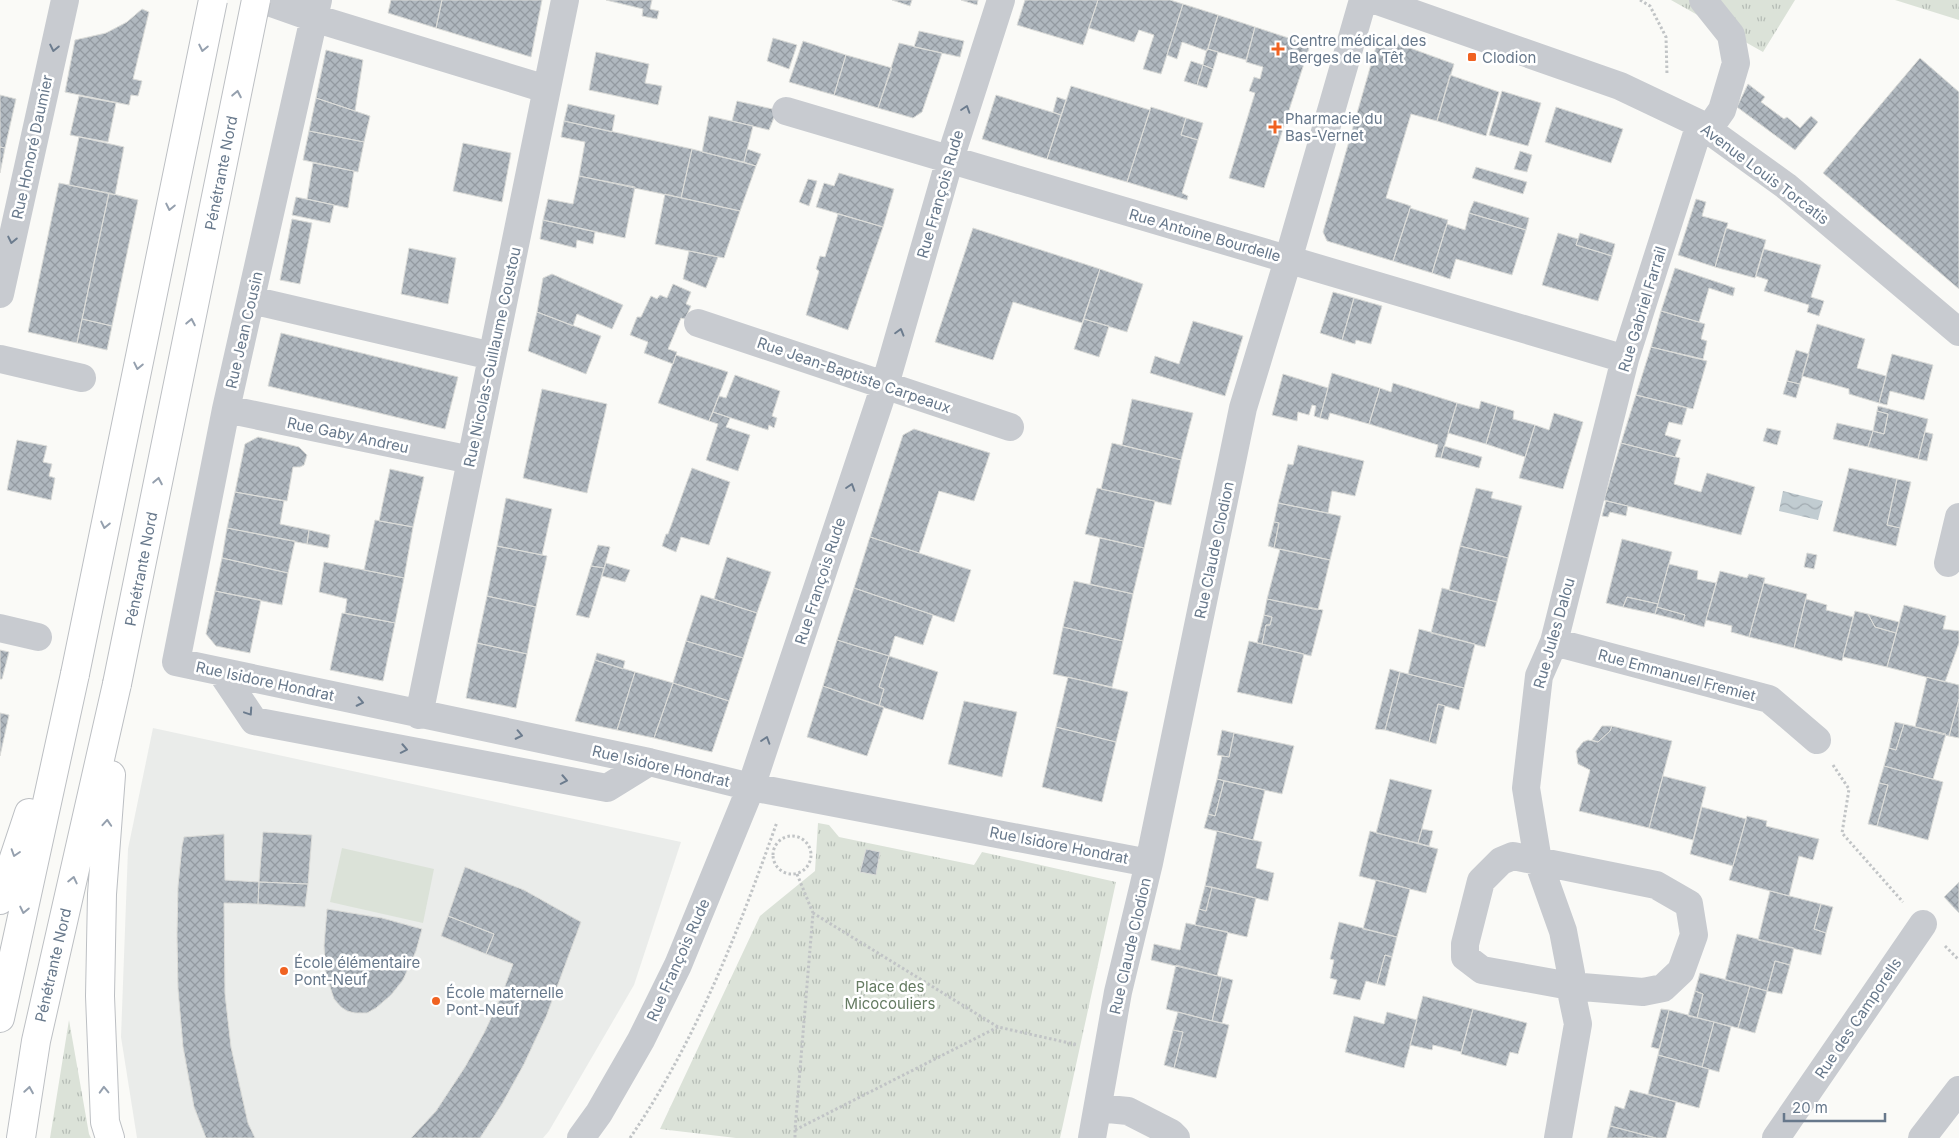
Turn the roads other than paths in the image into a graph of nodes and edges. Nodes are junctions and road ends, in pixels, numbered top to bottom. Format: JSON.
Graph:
{"nodes":[{"id":1,"x":65,"y":0,"type":"edge"},
{"id":2,"x":213,"y":0,"type":"edge"},
{"id":3,"x":256,"y":0,"type":"edge"},
{"id":4,"x":264,"y":0,"type":"edge"},
{"id":5,"x":565,"y":0,"type":"edge"},
{"id":6,"x":1001,"y":0,"type":"edge"},
{"id":7,"x":1363,"y":0,"type":"edge"},
{"id":8,"x":1375,"y":0,"type":"edge"},
{"id":9,"x":1703,"y":0,"type":"edge"},
{"id":10,"x":316,"y":9,"type":"edge"},
{"id":11,"x":546,"y":89,"type":"junction"},
{"id":12,"x":786,"y":111,"type":"dead end"},
{"id":13,"x":1704,"y":127,"type":"junction"},
{"id":14,"x":950,"y":160,"type":"junction"},
{"id":15,"x":1288,"y":260,"type":"junction"},
{"id":16,"x":0,"y":294,"type":"edge"},
{"id":17,"x":251,"y":300,"type":"junction"},
{"id":18,"x":698,"y":323,"type":"dead end"},
{"id":19,"x":1959,"y":332,"type":"edge"},
{"id":20,"x":492,"y":356,"type":"junction"},
{"id":21,"x":0,"y":359,"type":"edge"},
{"id":22,"x":1625,"y":359,"type":"junction"},
{"id":23,"x":82,"y":378,"type":"dead end"},
{"id":24,"x":885,"y":385,"type":"junction"},
{"id":25,"x":226,"y":409,"type":"junction"},
{"id":26,"x":1010,"y":428,"type":"dead end"},
{"id":27,"x":471,"y":460,"type":"junction"},
{"id":28,"x":1590,"y":495,"type":"joint"},
{"id":29,"x":1959,"y":517,"type":"edge"},
{"id":30,"x":1948,"y":563,"type":"dead end"},
{"id":31,"x":0,"y":628,"type":"edge"},
{"id":32,"x":38,"y":637,"type":"dead end"},
{"id":33,"x":1554,"y":642,"type":"junction"},
{"id":34,"x":176,"y":662,"type":"joint"},
{"id":35,"x":221,"y":672,"type":"junction"},
{"id":36,"x":75,"y":674,"type":"junction"},
{"id":37,"x":117,"y":684,"type":"junction"},
{"id":38,"x":419,"y":715,"type":"junction"},
{"id":39,"x":1817,"y":740,"type":"road end"},
{"id":40,"x":649,"y":762,"type":"junction"},
{"id":41,"x":751,"y":787,"type":"junction"},
{"id":42,"x":1538,"y":861,"type":"junction"},
{"id":43,"x":1149,"y":863,"type":"junction"},
{"id":44,"x":0,"y":900,"type":"edge"},
{"id":45,"x":1923,"y":924,"type":"road end"},
{"id":46,"x":1570,"y":986,"type":"junction"},
{"id":47,"x":0,"y":1018,"type":"edge"},
{"id":48,"x":1959,"y":1090,"type":"edge"},
{"id":49,"x":1098,"y":1108,"type":"junction"},
{"id":50,"x":21,"y":1138,"type":"edge"},
{"id":51,"x":110,"y":1138,"type":"edge"},
{"id":52,"x":580,"y":1138,"type":"edge"},
{"id":53,"x":1092,"y":1138,"type":"edge"},
{"id":54,"x":1176,"y":1138,"type":"edge"},
{"id":55,"x":1558,"y":1138,"type":"edge"},
{"id":56,"x":1776,"y":1138,"type":"edge"},
{"id":57,"x":1922,"y":1138,"type":"edge"}],
"edges":[{"from":1,"to":16,"type":"street","name":"Rue Honoré Daumier","one_way":true},
{"from":2,"to":36,"type":"highway","one_way":true,"bridge":true},
{"from":37,"to":3,"type":"highway","name":"Pénétrante Nord","one_way":true,"bridge":true},
{"from":4,"to":10,"type":"street"},
{"from":5,"to":11,"type":"street","name":"Rue Nicolas-Guillaume Coustou"},
{"from":14,"to":6,"type":"street","name":"Rue François Rude","one_way":true},
{"from":7,"to":15,"type":"street","name":"Rue Claude Clodion"},
{"from":8,"to":13,"type":"street","name":"Avenue Louis Torcatis"},
{"from":9,"to":13,"type":"street","name":"Rue Gabriel Farrail"},
{"from":10,"to":11,"type":"street"},
{"from":10,"to":17,"type":"street","name":"Rue Jean Cousin"},
{"from":11,"to":20,"type":"street","name":"Rue Nicolas-Guillaume Coustou"},
{"from":12,"to":14,"type":"street","name":"Rue Antoine Bourdelle"},
{"from":13,"to":19,"type":"street","name":"Avenue Louis Torcatis"},
{"from":13,"to":22,"type":"street","name":"Rue Gabriel Farrail"},
{"from":14,"to":15,"type":"street","name":"Rue Antoine Bourdelle"},
{"from":24,"to":14,"type":"street","name":"Rue François Rude","one_way":true},
{"from":15,"to":22,"type":"street","name":"Rue Antoine Bourdelle"},
{"from":15,"to":43,"type":"street","name":"Rue Claude Clodion"},
{"from":17,"to":20,"type":"street"},
{"from":17,"to":25,"type":"street","name":"Rue Jean Cousin"},
{"from":18,"to":24,"type":"street","name":"Rue Jean-Baptiste Carpeaux"},
{"from":20,"to":27,"type":"street","name":"Rue Nicolas-Guillaume Coustou"},
{"from":21,"to":23,"type":"street"},
{"from":22,"to":28,"type":"street","name":"Rue Gabriel Farrail"},
{"from":24,"to":26,"type":"street","name":"Rue Jean-Baptiste Carpeaux"},
{"from":41,"to":24,"type":"street","name":"Rue François Rude","one_way":true},
{"from":25,"to":27,"type":"street","name":"Rue Gaby Andreu"},
{"from":25,"to":34,"type":"street","name":"Rue Jean Cousin"},
{"from":27,"to":38,"type":"street","name":"Rue Nicolas-Guillaume Coustou"},
{"from":28,"to":33,"type":"street","name":"Rue Jules Dalou"},
{"from":29,"to":30,"type":"street"},
{"from":31,"to":32,"type":"street"},
{"from":33,"to":39,"type":"street","name":"Rue Emmanuel Fremiet"},
{"from":33,"to":42,"type":"street","name":"Rue Jules Dalou"},
{"from":34,"to":35,"type":"street","name":"Rue Isidore Hondrat"},
{"from":35,"to":38,"type":"street","name":"Rue Isidore Hondrat","one_way":true},
{"from":35,"to":40,"type":"street","one_way":true},
{"from":36,"to":44,"type":"highway","one_way":true},
{"from":36,"to":47,"type":"highway","one_way":true},
{"from":50,"to":37,"type":"highway","name":"Pénétrante Nord","one_way":true},
{"from":51,"to":37,"type":"highway","one_way":true},
{"from":38,"to":40,"type":"street","name":"Rue Isidore Hondrat","one_way":true},
{"from":40,"to":41,"type":"street","name":"Rue Isidore Hondrat"},
{"from":41,"to":43,"type":"street","name":"Rue Isidore Hondrat"},
{"from":41,"to":52,"type":"street","name":"Rue François Rude"},
{"from":42,"to":46,"type":"street","name":"Rue Jules Dalou"},
{"from":42,"to":46,"type":"street"},
{"from":42,"to":46,"type":"street"},
{"from":43,"to":49,"type":"street","name":"Rue Claude Clodion"},
{"from":45,"to":56,"type":"street","name":"Rue des Camporells"},
{"from":46,"to":55,"type":"street","name":"Rue Jules Dalou"},
{"from":48,"to":57,"type":"street"},
{"from":49,"to":53,"type":"street","name":"Rue Claude Clodion"},
{"from":49,"to":54,"type":"street"}]}
